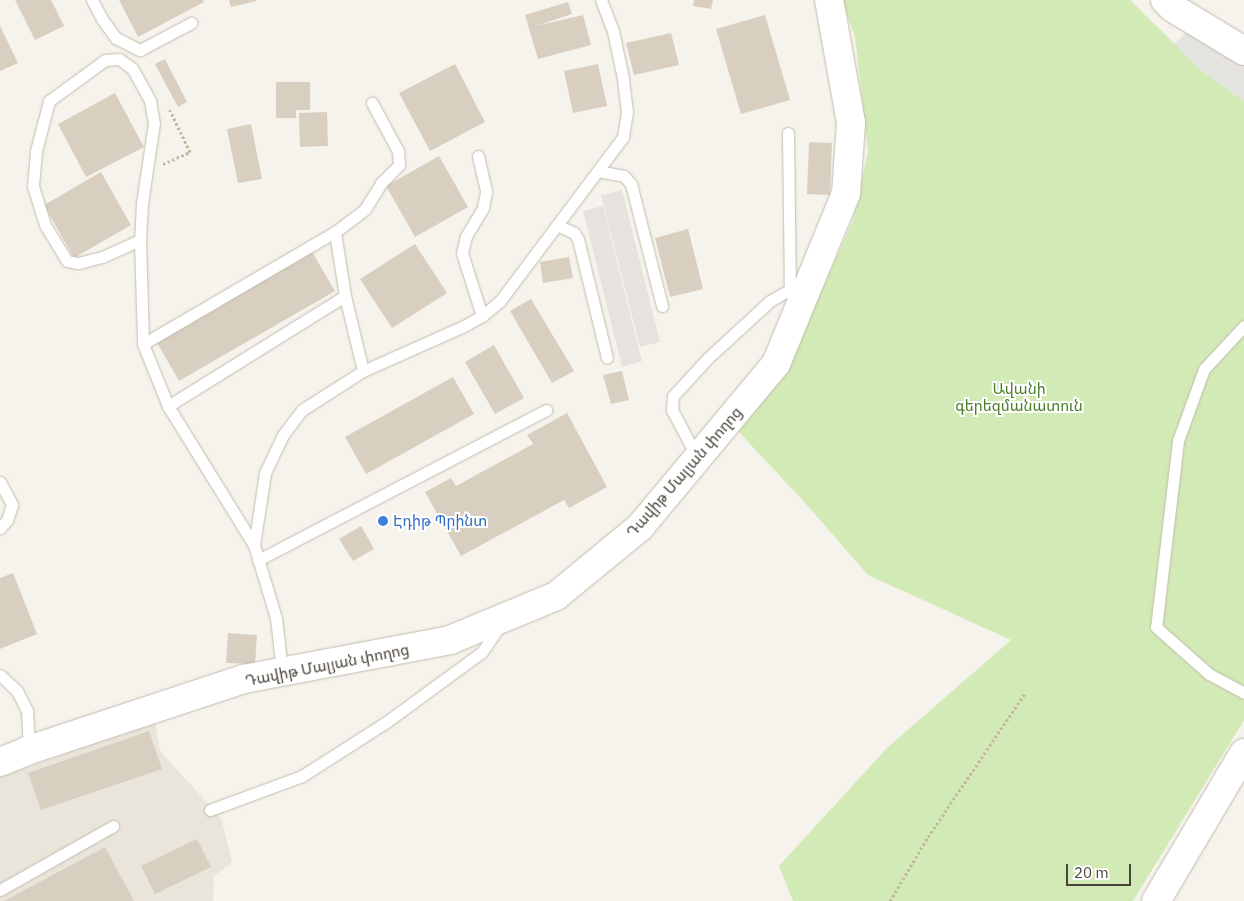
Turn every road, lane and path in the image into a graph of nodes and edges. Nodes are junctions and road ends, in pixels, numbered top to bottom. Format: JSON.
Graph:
{"nodes":[{"id":1,"x":92,"y":0,"type":"edge"},
{"id":2,"x":601,"y":0,"type":"edge"},
{"id":3,"x":829,"y":0,"type":"edge"},
{"id":4,"x":1165,"y":0,"type":"edge"},
{"id":5,"x":191,"y":23,"type":"dead end"},
{"id":6,"x":1244,"y":51,"type":"edge"},
{"id":7,"x":372,"y":103,"type":"dead end"},
{"id":8,"x":788,"y":134,"type":"dead end"},
{"id":9,"x":478,"y":156,"type":"dead end"},
{"id":10,"x":598,"y":171,"type":"junction"},
{"id":11,"x":557,"y":225,"type":"junction"},
{"id":12,"x":335,"y":232,"type":"junction"},
{"id":13,"x":140,"y":240,"type":"junction"},
{"id":14,"x":801,"y":284,"type":"junction"},
{"id":15,"x":345,"y":296,"type":"junction"},
{"id":16,"x":662,"y":306,"type":"dead end"},
{"id":17,"x":482,"y":316,"type":"junction"},
{"id":18,"x":1244,"y":326,"type":"edge"},
{"id":19,"x":143,"y":344,"type":"junction"},
{"id":20,"x":607,"y":358,"type":"dead end"},
{"id":21,"x":362,"y":371,"type":"junction"},
{"id":22,"x":168,"y":406,"type":"junction"},
{"id":23,"x":546,"y":410,"type":"dead end"},
{"id":24,"x":698,"y":458,"type":"junction"},
{"id":25,"x":0,"y":482,"type":"edge"},
{"id":26,"x":0,"y":528,"type":"edge"},
{"id":27,"x":254,"y":545,"type":"junction"},
{"id":28,"x":258,"y":560,"type":"junction"},
{"id":29,"x":506,"y":616,"type":"junction"},
{"id":30,"x":282,"y":671,"type":"junction"},
{"id":31,"x":0,"y":675,"type":"edge"},
{"id":32,"x":1025,"y":693,"type":"dead end"},
{"id":33,"x":1244,"y":693,"type":"edge"},
{"id":34,"x":29,"y":750,"type":"junction"},
{"id":35,"x":1244,"y":753,"type":"edge"},
{"id":36,"x":0,"y":762,"type":"edge"},
{"id":37,"x":210,"y":810,"type":"dead end"},
{"id":38,"x":113,"y":826,"type":"dead end"},
{"id":39,"x":0,"y":890,"type":"edge"},
{"id":40,"x":890,"y":901,"type":"edge"},
{"id":41,"x":1156,"y":901,"type":"edge"}],
"edges":[{"from":1,"to":5,"type":"lane"},
{"from":2,"to":10,"type":"lane"},
{"from":3,"to":14,"type":"street","name":"Դավիթ Մալյան փողոց"},
{"from":4,"to":6,"type":"street"},
{"from":7,"to":12,"type":"lane"},
{"from":8,"to":14,"type":"lane"},
{"from":9,"to":17,"type":"lane"},
{"from":10,"to":11,"type":"lane"},
{"from":10,"to":16,"type":"lane"},
{"from":11,"to":17,"type":"lane"},
{"from":11,"to":20,"type":"lane"},
{"from":12,"to":15,"type":"lane"},
{"from":12,"to":19,"type":"lane"},
{"from":13,"to":13,"type":"lane"},
{"from":13,"to":19,"type":"lane"},
{"from":14,"to":24,"type":"street","name":"Դավիթ Մալյան փողոց"},
{"from":14,"to":24,"type":"lane"},
{"from":15,"to":21,"type":"lane"},
{"from":15,"to":22,"type":"lane"},
{"from":17,"to":21,"type":"lane"},
{"from":18,"to":33,"type":"lane"},
{"from":19,"to":22,"type":"lane"},
{"from":21,"to":27,"type":"lane"},
{"from":22,"to":27,"type":"lane"},
{"from":23,"to":28,"type":"lane"},
{"from":24,"to":29,"type":"street","name":"Դավիթ Մալյան փողոց"},
{"from":25,"to":26,"type":"lane"},
{"from":27,"to":28,"type":"lane"},
{"from":28,"to":30,"type":"lane"},
{"from":29,"to":30,"type":"street","name":"Դավիթ Մալյան փողոց"},
{"from":29,"to":37,"type":"lane"},
{"from":30,"to":34,"type":"street","name":"Դավիթ Մալյան փողոց"},
{"from":31,"to":34,"type":"lane"},
{"from":32,"to":40,"type":"path"},
{"from":34,"to":36,"type":"street","name":"Դավիթ Մալյան փողոց"},
{"from":35,"to":41,"type":"street"},
{"from":38,"to":39,"type":"lane"}]}
